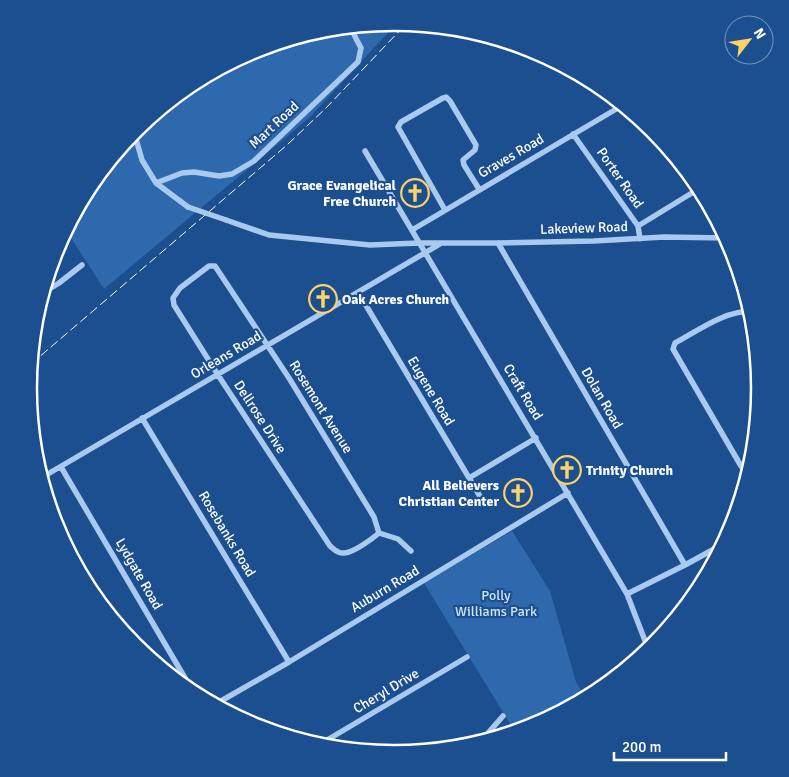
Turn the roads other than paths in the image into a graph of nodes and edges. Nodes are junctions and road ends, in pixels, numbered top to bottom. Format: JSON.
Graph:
{"nodes":[{"id":1,"x":354,"y":34,"type":"edge"},
{"id":2,"x":617,"y":109,"type":"edge"},
{"id":3,"x":573,"y":134,"type":"junction"},
{"id":4,"x":137,"y":142,"type":"edge"},
{"id":5,"x":365,"y":151,"type":"dead end"},
{"id":6,"x":156,"y":183,"type":"junction"},
{"id":7,"x":479,"y":189,"type":"junction"},
{"id":8,"x":693,"y":192,"type":"edge"},
{"id":9,"x":444,"y":210,"type":"junction"},
{"id":10,"x":638,"y":226,"type":"junction"},
{"id":11,"x":412,"y":230,"type":"junction"},
{"id":12,"x":719,"y":238,"type":"edge"},
{"id":13,"x":640,"y":239,"type":"junction"},
{"id":14,"x":419,"y":243,"type":"junction"},
{"id":15,"x":442,"y":243,"type":"junction"},
{"id":16,"x":498,"y":243,"type":"junction"},
{"id":17,"x":425,"y":254,"type":"junction"},
{"id":18,"x":82,"y":265,"type":"dead end"},
{"id":19,"x":215,"y":266,"type":"joint"},
{"id":20,"x":51,"y":288,"type":"edge"},
{"id":21,"x":358,"y":292,"type":"junction"},
{"id":22,"x":743,"y":311,"type":"edge"},
{"id":23,"x":266,"y":345,"type":"junction"},
{"id":24,"x":218,"y":375,"type":"junction"},
{"id":25,"x":142,"y":418,"type":"junction"},
{"id":26,"x":536,"y":438,"type":"junction"},
{"id":27,"x":61,"y":467,"type":"junction"},
{"id":28,"x":743,"y":468,"type":"edge"},
{"id":29,"x":48,"y":474,"type":"edge"},
{"id":30,"x":469,"y":478,"type":"junction"},
{"id":31,"x":568,"y":492,"type":"junction"},
{"id":32,"x":484,"y":504,"type":"dead end"},
{"id":33,"x":379,"y":532,"type":"junction"},
{"id":34,"x":714,"y":549,"type":"edge"},
{"id":35,"x":411,"y":551,"type":"dead end"},
{"id":36,"x":685,"y":565,"type":"junction"},
{"id":37,"x":627,"y":594,"type":"junction"},
{"id":38,"x":646,"y":641,"type":"edge"},
{"id":39,"x":466,"y":657,"type":"dead end"},
{"id":40,"x":290,"y":662,"type":"junction"},
{"id":41,"x":185,"y":678,"type":"edge"},
{"id":42,"x":221,"y":701,"type":"edge"},
{"id":43,"x":503,"y":716,"type":"dead end"},
{"id":44,"x":489,"y":733,"type":"edge"},
{"id":45,"x":329,"y":740,"type":"edge"}],
"edges":[{"from":1,"to":6,"type":"street","name":"Mart Road"},
{"from":2,"to":3,"type":"street","name":"Graves Road"},
{"from":3,"to":7,"type":"street","name":"Graves Road"},
{"from":3,"to":10,"type":"street","name":"Porter Road"},
{"from":4,"to":6,"type":"street"},
{"from":5,"to":11,"type":"street","name":"Craft Road"},
{"from":6,"to":14,"type":"street","name":"Lakeview Road","bridge":true},
{"from":7,"to":9,"type":"street","name":"Graves Road"},
{"from":7,"to":9,"type":"street"},
{"from":8,"to":10,"type":"street"},
{"from":9,"to":11,"type":"street","name":"Graves Road"},
{"from":10,"to":13,"type":"street","name":"Porter Road"},
{"from":11,"to":14,"type":"street","name":"Craft Road"},
{"from":12,"to":13,"type":"street","name":"Lakeview Road"},
{"from":13,"to":16,"type":"street","name":"Lakeview Road"},
{"from":14,"to":15,"type":"street","name":"Lakeview Road"},
{"from":14,"to":17,"type":"street","name":"Craft Road"},
{"from":15,"to":16,"type":"street","name":"Lakeview Road"},
{"from":15,"to":17,"type":"street"},
{"from":16,"to":36,"type":"street","name":"Dolan Road"},
{"from":17,"to":21,"type":"street","name":"Orleans Road"},
{"from":17,"to":26,"type":"street","name":"Craft Road"},
{"from":18,"to":20,"type":"street"},
{"from":19,"to":23,"type":"street","name":"Rosemont Avenue"},
{"from":19,"to":24,"type":"street","name":"Dellrose Drive"},
{"from":21,"to":23,"type":"street","name":"Orleans Road"},
{"from":21,"to":30,"type":"street","name":"Eugene Road"},
{"from":22,"to":28,"type":"street"},
{"from":23,"to":24,"type":"street","name":"Orleans Road"},
{"from":23,"to":33,"type":"street","name":"Rosemont Avenue"},
{"from":24,"to":25,"type":"street","name":"Orleans Road"},
{"from":24,"to":33,"type":"street","name":"Dellrose Drive"},
{"from":25,"to":27,"type":"street","name":"Orleans Road"},
{"from":25,"to":40,"type":"street","name":"Rosebanks Road"},
{"from":26,"to":30,"type":"street"},
{"from":26,"to":31,"type":"street","name":"Craft Road"},
{"from":27,"to":29,"type":"street","name":"Orleans Road"},
{"from":27,"to":41,"type":"street","name":"Lydgate Road"},
{"from":30,"to":32,"type":"street","name":"Eugene Road"},
{"from":31,"to":37,"type":"street","name":"Craft Road"},
{"from":31,"to":40,"type":"street","name":"Auburn Road"},
{"from":33,"to":35,"type":"street"},
{"from":34,"to":36,"type":"street"},
{"from":36,"to":37,"type":"street"},
{"from":37,"to":38,"type":"street","name":"Craft Road"},
{"from":39,"to":45,"type":"street","name":"Cheryl Drive"},
{"from":40,"to":42,"type":"street","name":"Auburn Road"},
{"from":43,"to":44,"type":"street"}]}
